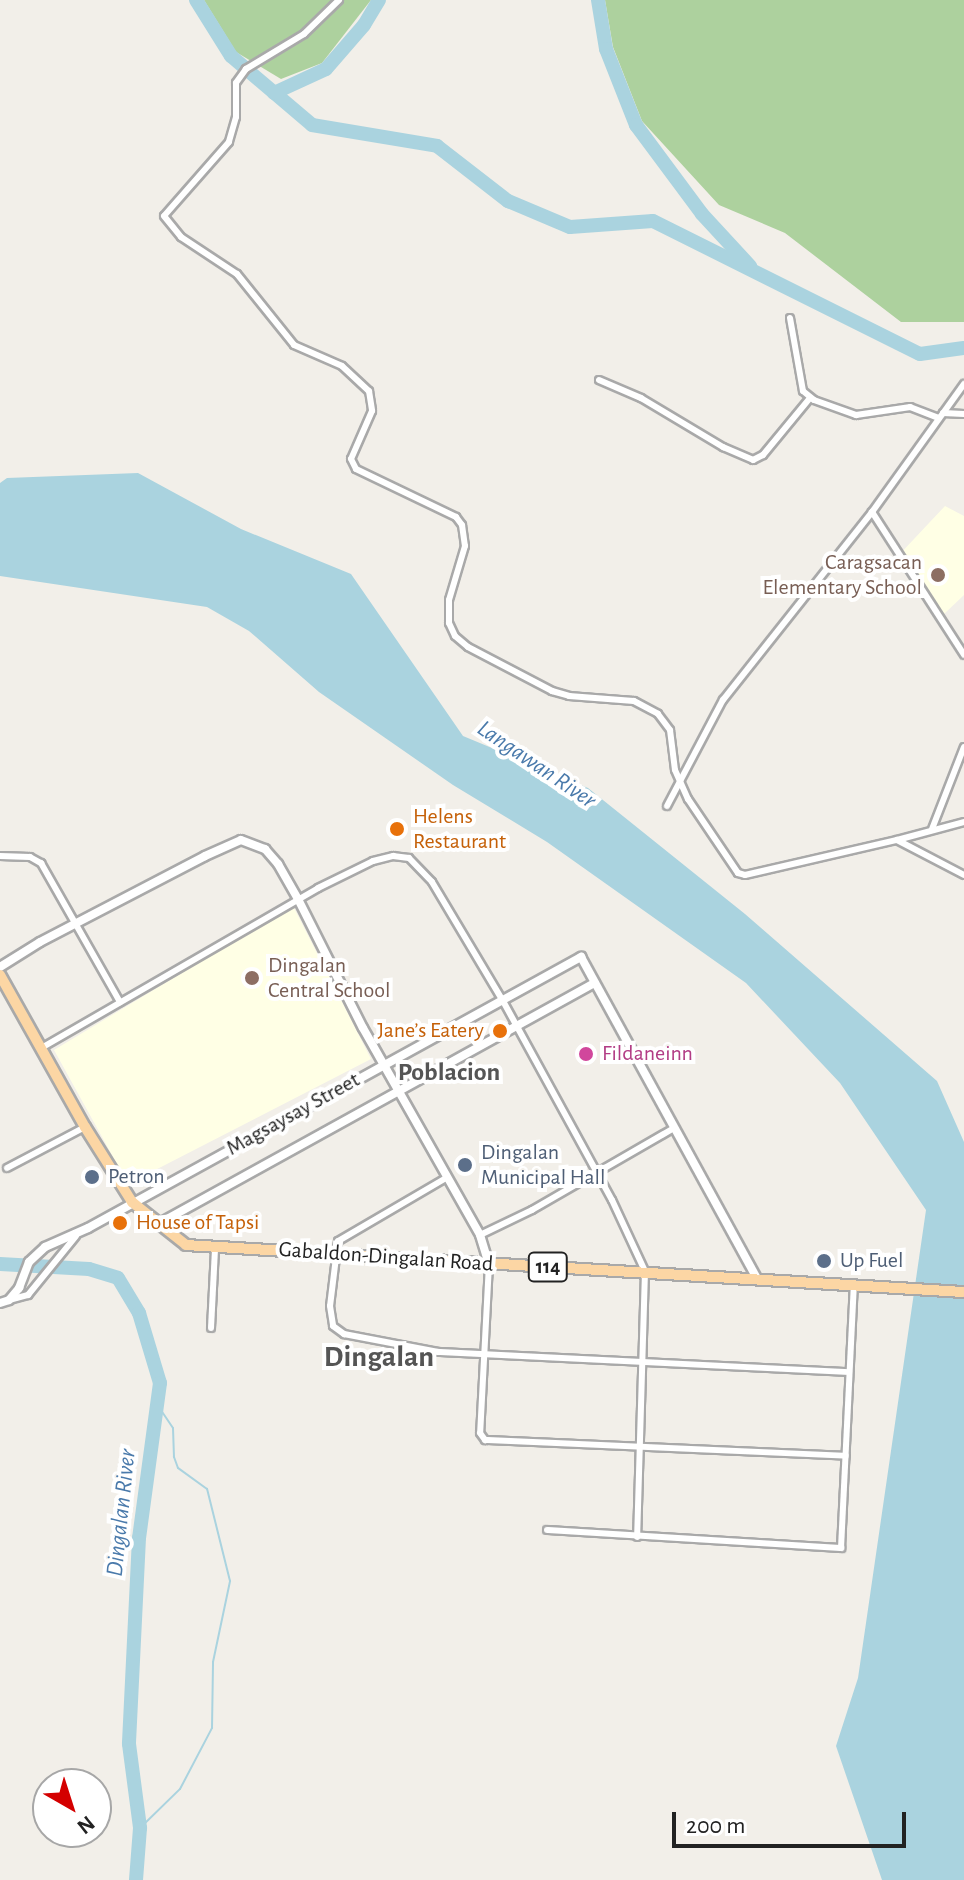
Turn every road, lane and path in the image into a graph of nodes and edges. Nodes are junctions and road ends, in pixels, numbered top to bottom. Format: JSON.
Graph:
{"nodes":[{"id":1,"x":339,"y":0,"type":"edge"},
{"id":2,"x":790,"y":318,"type":"dead end"},
{"id":3,"x":599,"y":380,"type":"dead end"},
{"id":4,"x":964,"y":384,"type":"edge"},
{"id":5,"x":810,"y":398,"type":"junction"},
{"id":6,"x":964,"y":414,"type":"edge"},
{"id":7,"x":941,"y":416,"type":"junction"},
{"id":8,"x":872,"y":512,"type":"junction"},
{"id":9,"x":964,"y":655,"type":"edge"},
{"id":10,"x":964,"y":747,"type":"edge"},
{"id":11,"x":680,"y":782,"type":"junction"},
{"id":12,"x":667,"y":806,"type":"dead end"},
{"id":13,"x":964,"y":822,"type":"edge"},
{"id":14,"x":932,"y":829,"type":"junction"},
{"id":15,"x":897,"y":840,"type":"junction"},
{"id":16,"x":0,"y":856,"type":"edge"},
{"id":17,"x":964,"y":875,"type":"edge"},
{"id":18,"x":298,"y":899,"type":"junction"},
{"id":19,"x":76,"y":923,"type":"junction"},
{"id":20,"x":0,"y":967,"type":"edge"},
{"id":21,"x":0,"y":975,"type":"edge"},
{"id":22,"x":595,"y":983,"type":"junction"},
{"id":23,"x":503,"y":1001,"type":"junction"},
{"id":24,"x":120,"y":1002,"type":"junction"},
{"id":25,"x":518,"y":1028,"type":"junction"},
{"id":26,"x":43,"y":1047,"type":"junction"},
{"id":27,"x":384,"y":1063,"type":"junction"},
{"id":28,"x":400,"y":1092,"type":"junction"},
{"id":29,"x":85,"y":1127,"type":"junction"},
{"id":30,"x":674,"y":1128,"type":"junction"},
{"id":31,"x":7,"y":1168,"type":"dead end"},
{"id":32,"x":596,"y":1174,"type":"junction"},
{"id":33,"x":446,"y":1178,"type":"junction"},
{"id":34,"x":132,"y":1202,"type":"junction"},
{"id":35,"x":158,"y":1224,"type":"junction"},
{"id":36,"x":78,"y":1233,"type":"junction"},
{"id":37,"x":480,"y":1235,"type":"junction"},
{"id":38,"x":215,"y":1249,"type":"junction"},
{"id":39,"x":336,"y":1251,"type":"junction"},
{"id":40,"x":489,"y":1264,"type":"junction"},
{"id":41,"x":645,"y":1271,"type":"junction"},
{"id":42,"x":757,"y":1278,"type":"junction"},
{"id":43,"x":854,"y":1286,"type":"junction"},
{"id":44,"x":964,"y":1292,"type":"edge"},
{"id":45,"x":5,"y":1302,"type":"edge"},
{"id":46,"x":211,"y":1328,"type":"dead end"},
{"id":47,"x":485,"y":1353,"type":"junction"},
{"id":48,"x":642,"y":1360,"type":"junction"},
{"id":49,"x":847,"y":1372,"type":"junction"},
{"id":50,"x":640,"y":1449,"type":"junction"},
{"id":51,"x":846,"y":1456,"type":"junction"},
{"id":52,"x":547,"y":1530,"type":"dead end"},
{"id":53,"x":637,"y":1537,"type":"junction"}],
"edges":[{"from":1,"to":11,"type":"street"},
{"from":2,"to":5,"type":"street"},
{"from":3,"to":5,"type":"street"},
{"from":4,"to":7,"type":"street"},
{"from":5,"to":7,"type":"street"},
{"from":6,"to":7,"type":"street"},
{"from":7,"to":8,"type":"street"},
{"from":8,"to":9,"type":"street"},
{"from":8,"to":11,"type":"street"},
{"from":10,"to":14,"type":"street"},
{"from":11,"to":12,"type":"street"},
{"from":11,"to":15,"type":"street"},
{"from":13,"to":14,"type":"street"},
{"from":14,"to":15,"type":"street"},
{"from":15,"to":17,"type":"street"},
{"from":16,"to":19,"type":"street"},
{"from":18,"to":19,"type":"street"},
{"from":18,"to":23,"type":"street"},
{"from":18,"to":24,"type":"street"},
{"from":18,"to":27,"type":"street"},
{"from":19,"to":20,"type":"street"},
{"from":19,"to":24,"type":"street"},
{"from":21,"to":26,"type":"main road","name":"Gabaldon-Dingalan Road","number":"114"},
{"from":22,"to":23,"type":"street","name":"Magsaysay Street"},
{"from":22,"to":25,"type":"street","name":"Magsaysay Street"},
{"from":22,"to":30,"type":"street"},
{"from":23,"to":25,"type":"street"},
{"from":23,"to":27,"type":"street","name":"Magsaysay Street"},
{"from":24,"to":26,"type":"street"},
{"from":25,"to":28,"type":"street","name":"Magsaysay Street"},
{"from":25,"to":32,"type":"street"},
{"from":26,"to":29,"type":"main road","name":"Gabaldon-Dingalan Road","number":"114"},
{"from":27,"to":28,"type":"street"},
{"from":27,"to":34,"type":"street","name":"Magsaysay Street"},
{"from":28,"to":33,"type":"street"},
{"from":28,"to":35,"type":"street","name":"Magsaysay Street"},
{"from":29,"to":31,"type":"street"},
{"from":29,"to":34,"type":"main road","name":"Gabaldon-Dingalan Road","number":"114"},
{"from":30,"to":32,"type":"street"},
{"from":30,"to":42,"type":"street"},
{"from":32,"to":37,"type":"street"},
{"from":32,"to":41,"type":"street"},
{"from":33,"to":37,"type":"street"},
{"from":33,"to":39,"type":"street"},
{"from":34,"to":35,"type":"main road","name":"Gabaldon-Dingalan Road","number":"114"},
{"from":34,"to":36,"type":"street","name":"Magsaysay Street"},
{"from":35,"to":38,"type":"main road","name":"Gabaldon-Dingalan Road","number":"114"},
{"from":36,"to":45,"type":"street"},
{"from":36,"to":45,"type":"street","name":"Magsaysay Street"},
{"from":37,"to":40,"type":"street"},
{"from":38,"to":39,"type":"main road","name":"Gabaldon-Dingalan Road","number":"114"},
{"from":38,"to":46,"type":"street"},
{"from":39,"to":40,"type":"main road","name":"Gabaldon-Dingalan Road","number":"114"},
{"from":39,"to":47,"type":"street"},
{"from":40,"to":41,"type":"main road","name":"Gabaldon-Dingalan Road","number":"114"},
{"from":40,"to":47,"type":"street"},
{"from":41,"to":42,"type":"main road","name":"Gabaldon-Dingalan Road","number":"114"},
{"from":41,"to":48,"type":"street"},
{"from":42,"to":43,"type":"main road","name":"Gabaldon-Dingalan Road","number":"114"},
{"from":43,"to":44,"type":"main road","name":"Gabaldon-Dingalan Road","number":"114"},
{"from":43,"to":49,"type":"street"},
{"from":47,"to":48,"type":"street"},
{"from":47,"to":50,"type":"street"},
{"from":48,"to":49,"type":"street"},
{"from":48,"to":50,"type":"street"},
{"from":49,"to":51,"type":"street"},
{"from":50,"to":51,"type":"street"},
{"from":50,"to":53,"type":"street"},
{"from":51,"to":53,"type":"street"},
{"from":52,"to":53,"type":"street"}]}
